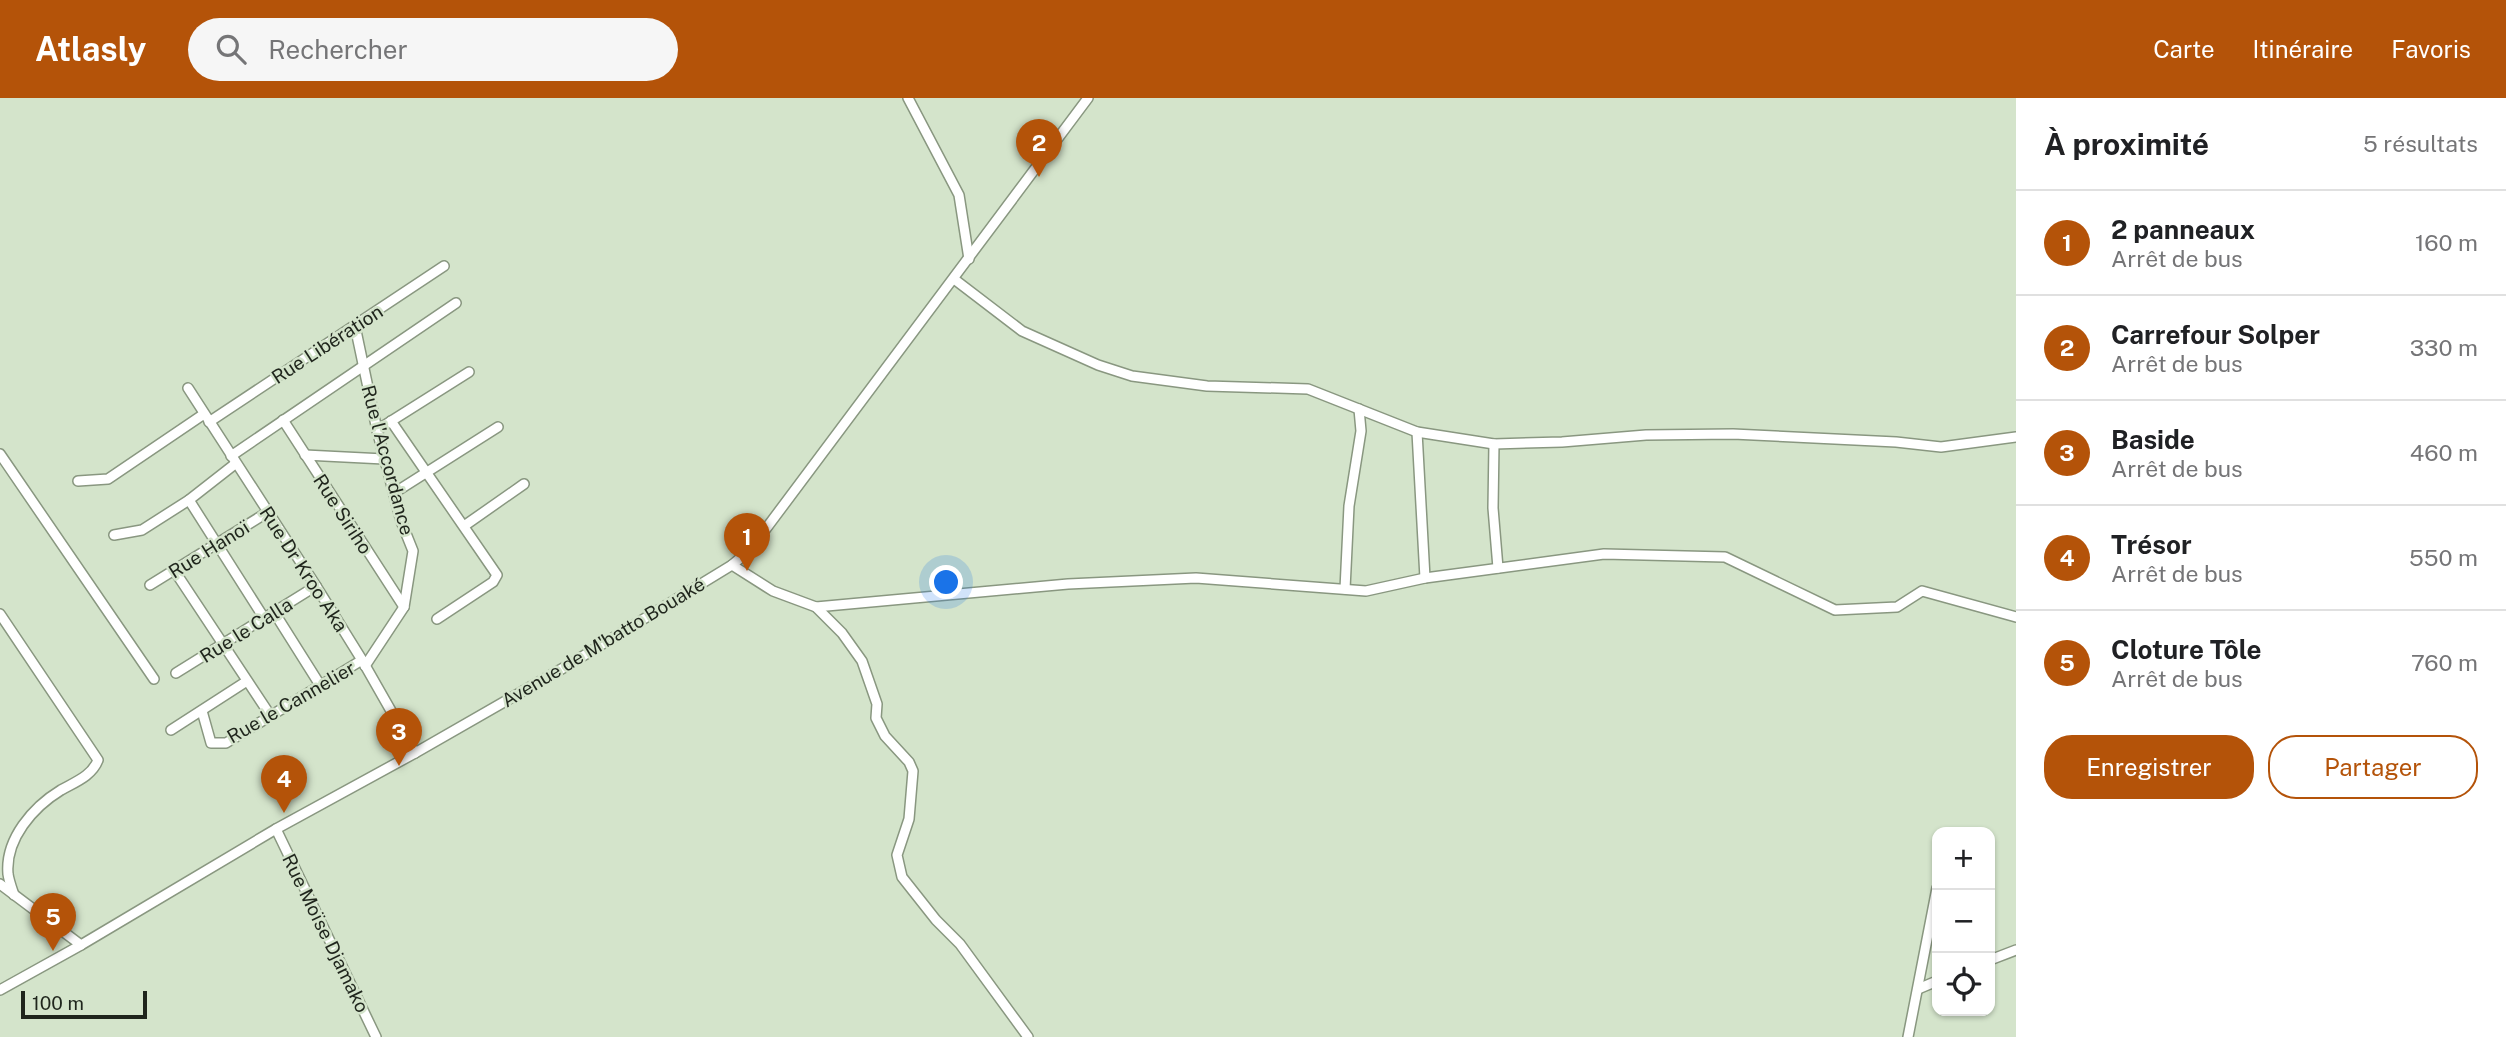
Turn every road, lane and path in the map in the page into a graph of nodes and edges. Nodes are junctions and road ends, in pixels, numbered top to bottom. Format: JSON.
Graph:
{"nodes":[{"id":1,"x":908,"y":98,"type":"edge"},
{"id":2,"x":1088,"y":98,"type":"edge"},
{"id":3,"x":969,"y":259,"type":"junction"},
{"id":4,"x":443,"y":266,"type":"dead end"},
{"id":5,"x":954,"y":279,"type":"junction"},
{"id":6,"x":456,"y":303,"type":"dead end"},
{"id":7,"x":355,"y":326,"type":"junction"},
{"id":8,"x":363,"y":365,"type":"junction"},
{"id":9,"x":469,"y":372,"type":"dead end"},
{"id":10,"x":188,"y":388,"type":"dead end"},
{"id":11,"x":1359,"y":409,"type":"junction"},
{"id":12,"x":207,"y":418,"type":"junction"},
{"id":13,"x":283,"y":420,"type":"junction"},
{"id":14,"x":391,"y":421,"type":"junction"},
{"id":15,"x":498,"y":427,"type":"dead end"},
{"id":16,"x":377,"y":430,"type":"junction"},
{"id":17,"x":1417,"y":432,"type":"junction"},
{"id":18,"x":2016,"y":437,"type":"edge"},
{"id":19,"x":1494,"y":444,"type":"junction"},
{"id":20,"x":0,"y":454,"type":"edge"},
{"id":21,"x":305,"y":455,"type":"junction"},
{"id":22,"x":384,"y":459,"type":"junction"},
{"id":23,"x":233,"y":460,"type":"junction"},
{"id":24,"x":427,"y":472,"type":"junction"},
{"id":25,"x":78,"y":481,"type":"dead end"},
{"id":26,"x":524,"y":484,"type":"dead end"},
{"id":27,"x":394,"y":493,"type":"junction"},
{"id":28,"x":189,"y":500,"type":"junction"},
{"id":29,"x":268,"y":512,"type":"junction"},
{"id":30,"x":464,"y":526,"type":"junction"},
{"id":31,"x":114,"y":535,"type":"dead end"},
{"id":32,"x":216,"y":545,"type":"junction"},
{"id":33,"x":732,"y":565,"type":"junction"},
{"id":34,"x":1498,"y":568,"type":"junction"},
{"id":35,"x":174,"y":570,"type":"junction"},
{"id":36,"x":1425,"y":578,"type":"junction"},
{"id":37,"x":150,"y":585,"type":"dead end"},
{"id":38,"x":316,"y":586,"type":"junction"},
{"id":39,"x":1345,"y":589,"type":"junction"},
{"id":40,"x":404,"y":607,"type":"junction"},
{"id":41,"x":816,"y":607,"type":"junction"},
{"id":42,"x":274,"y":612,"type":"junction"},
{"id":43,"x":0,"y":614,"type":"edge"},
{"id":44,"x":2016,"y":617,"type":"edge"},
{"id":45,"x":264,"y":618,"type":"junction"},
{"id":46,"x":437,"y":620,"type":"dead end"},
{"id":47,"x":223,"y":643,"type":"junction"},
{"id":48,"x":364,"y":663,"type":"junction"},
{"id":49,"x":176,"y":673,"type":"dead end"},
{"id":50,"x":154,"y":679,"type":"dead end"},
{"id":51,"x":247,"y":681,"type":"junction"},
{"id":52,"x":320,"y":685,"type":"junction"},
{"id":53,"x":202,"y":710,"type":"junction"},
{"id":54,"x":270,"y":715,"type":"junction"},
{"id":55,"x":171,"y":730,"type":"dead end"},
{"id":56,"x":415,"y":753,"type":"junction"},
{"id":57,"x":276,"y":829,"type":"junction"},
{"id":58,"x":0,"y":884,"type":"edge"},
{"id":59,"x":1937,"y":890,"type":"edge"},
{"id":60,"x":14,"y":895,"type":"junction"},
{"id":61,"x":81,"y":945,"type":"junction"},
{"id":62,"x":2016,"y":950,"type":"edge"},
{"id":63,"x":1995,"y":958,"type":"edge"},
{"id":64,"x":1932,"y":983,"type":"edge"},
{"id":65,"x":1918,"y":989,"type":"junction"},
{"id":66,"x":0,"y":990,"type":"edge"},
{"id":67,"x":376,"y":1037,"type":"edge"},
{"id":68,"x":1028,"y":1037,"type":"edge"},
{"id":69,"x":1908,"y":1037,"type":"edge"}],
"edges":[{"from":1,"to":3,"type":"street"},
{"from":2,"to":3,"type":"street","name":"Avenue de M'batto Bouaké"},
{"from":3,"to":5,"type":"street","name":"Avenue de M'batto Bouaké"},
{"from":4,"to":7,"type":"street","name":"Rue Libération"},
{"from":5,"to":11,"type":"street"},
{"from":5,"to":33,"type":"street","name":"Avenue de M'batto Bouaké"},
{"from":6,"to":8,"type":"street"},
{"from":7,"to":8,"type":"street","name":"Rue l'Accordance"},
{"from":7,"to":12,"type":"street","name":"Rue Libération"},
{"from":8,"to":13,"type":"street"},
{"from":8,"to":16,"type":"street","name":"Rue l'Accordance"},
{"from":9,"to":14,"type":"street"},
{"from":10,"to":12,"type":"street","name":"Rue Dr Kroo Aka"},
{"from":11,"to":17,"type":"street"},
{"from":11,"to":39,"type":"street"},
{"from":12,"to":23,"type":"street","name":"Rue Dr Kroo Aka"},
{"from":12,"to":25,"type":"street","name":"Rue Libération"},
{"from":13,"to":21,"type":"street","name":"Rue Siriho"},
{"from":13,"to":23,"type":"street"},
{"from":14,"to":16,"type":"street"},
{"from":14,"to":24,"type":"street"},
{"from":15,"to":24,"type":"street"},
{"from":16,"to":22,"type":"street","name":"Rue l'Accordance"},
{"from":17,"to":19,"type":"street"},
{"from":17,"to":36,"type":"street"},
{"from":18,"to":19,"type":"street"},
{"from":19,"to":34,"type":"street"},
{"from":20,"to":50,"type":"street"},
{"from":21,"to":22,"type":"street"},
{"from":21,"to":40,"type":"street","name":"Rue Siriho"},
{"from":22,"to":27,"type":"street","name":"Rue l'Accordance"},
{"from":23,"to":28,"type":"street"},
{"from":23,"to":29,"type":"street","name":"Rue Dr Kroo Aka"},
{"from":24,"to":27,"type":"street"},
{"from":24,"to":30,"type":"street"},
{"from":26,"to":30,"type":"street"},
{"from":27,"to":40,"type":"street","name":"Rue l'Accordance"},
{"from":28,"to":31,"type":"street"},
{"from":28,"to":32,"type":"street"},
{"from":29,"to":32,"type":"street","name":"Rue Hanoï"},
{"from":29,"to":38,"type":"street","name":"Rue Dr Kroo Aka"},
{"from":30,"to":46,"type":"street"},
{"from":32,"to":35,"type":"street","name":"Rue Hanoï"},
{"from":32,"to":45,"type":"street"},
{"from":33,"to":41,"type":"street"},
{"from":33,"to":56,"type":"street","name":"Avenue de M'batto Bouaké"},
{"from":34,"to":36,"type":"street"},
{"from":34,"to":44,"type":"street"},
{"from":35,"to":37,"type":"street","name":"Rue Hanoï"},
{"from":35,"to":47,"type":"street"},
{"from":36,"to":39,"type":"street"},
{"from":38,"to":42,"type":"street","name":"Rue le Calla"},
{"from":38,"to":48,"type":"street","name":"Rue Dr Kroo Aka"},
{"from":39,"to":41,"type":"street"},
{"from":40,"to":48,"type":"street","name":"Rue l'Accordance"},
{"from":41,"to":68,"type":"street"},
{"from":42,"to":45,"type":"street","name":"Rue le Calla"},
{"from":42,"to":52,"type":"street"},
{"from":43,"to":60,"type":"street"},
{"from":45,"to":47,"type":"street","name":"Rue le Calla"},
{"from":47,"to":49,"type":"street","name":"Rue le Calla"},
{"from":47,"to":51,"type":"street"},
{"from":48,"to":52,"type":"street","name":"Rue le Cannelier"},
{"from":48,"to":56,"type":"street","name":"Rue Dr Kroo Aka"},
{"from":51,"to":53,"type":"street"},
{"from":51,"to":54,"type":"street"},
{"from":52,"to":54,"type":"street","name":"Rue le Cannelier"},
{"from":53,"to":54,"type":"street","name":"Rue le Cannelier"},
{"from":53,"to":55,"type":"street"},
{"from":56,"to":57,"type":"street","name":"Avenue de M'batto Bouaké"},
{"from":57,"to":61,"type":"street","name":"Avenue de M'batto Bouaké"},
{"from":57,"to":67,"type":"street","name":"Rue Moïse Djamako"},
{"from":58,"to":60,"type":"street"},
{"from":59,"to":65,"type":"street"},
{"from":60,"to":61,"type":"street"},
{"from":61,"to":66,"type":"street","name":"Avenue de M'batto Bouaké"},
{"from":62,"to":63,"type":"street"},
{"from":64,"to":65,"type":"street"},
{"from":65,"to":69,"type":"street"}]}
